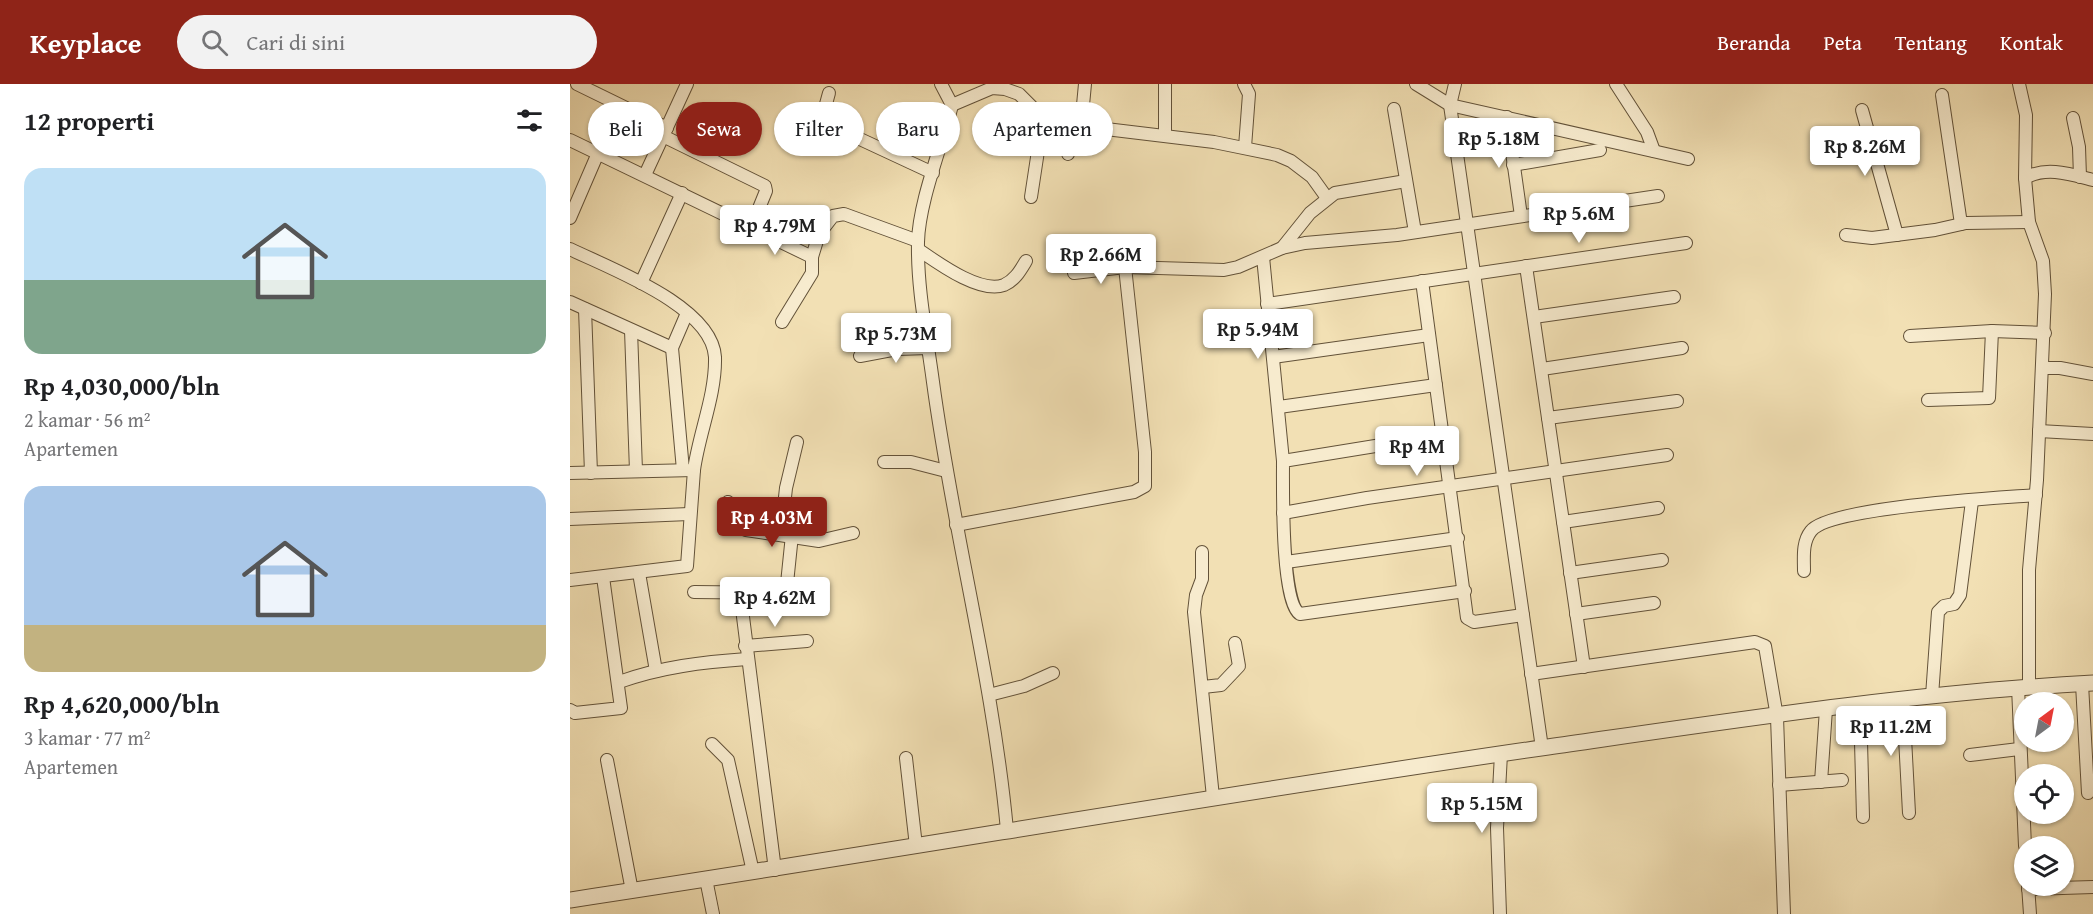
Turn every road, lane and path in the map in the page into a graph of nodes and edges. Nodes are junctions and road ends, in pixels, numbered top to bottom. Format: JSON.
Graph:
{"nodes":[{"id":1,"x":577,"y":84,"type":"edge"},
{"id":2,"x":941,"y":84,"type":"edge"},
{"id":3,"x":1085,"y":84,"type":"edge"},
{"id":4,"x":1165,"y":84,"type":"edge"},
{"id":5,"x":1244,"y":84,"type":"edge"},
{"id":6,"x":1416,"y":84,"type":"edge"},
{"id":7,"x":1455,"y":84,"type":"edge"},
{"id":8,"x":1616,"y":84,"type":"edge"},
{"id":9,"x":2019,"y":84,"type":"edge"},
{"id":10,"x":684,"y":85,"type":"edge"},
{"id":11,"x":992,"y":86,"type":"edge"},
{"id":12,"x":830,"y":93,"type":"dead end"},
{"id":13,"x":1942,"y":95,"type":"dead end"},
{"id":14,"x":950,"y":102,"type":"edge"},
{"id":15,"x":958,"y":102,"type":"edge"},
{"id":16,"x":1027,"y":102,"type":"edge"},
{"id":17,"x":1082,"y":102,"type":"edge"},
{"id":18,"x":1450,"y":105,"type":"junction"},
{"id":19,"x":1394,"y":109,"type":"dead end"},
{"id":20,"x":1862,"y":110,"type":"dead end"},
{"id":21,"x":1507,"y":117,"type":"junction"},
{"id":22,"x":2073,"y":118,"type":"dead end"},
{"id":23,"x":1113,"y":130,"type":"edge"},
{"id":24,"x":665,"y":132,"type":"junction"},
{"id":25,"x":1165,"y":135,"type":"junction"},
{"id":26,"x":570,"y":140,"type":"edge"},
{"id":27,"x":1245,"y":147,"type":"junction"},
{"id":28,"x":588,"y":148,"type":"edge"},
{"id":29,"x":1600,"y":150,"type":"dead end"},
{"id":30,"x":1654,"y":151,"type":"junction"},
{"id":31,"x":596,"y":156,"type":"edge"},
{"id":32,"x":604,"y":156,"type":"edge"},
{"id":33,"x":938,"y":156,"type":"edge"},
{"id":34,"x":1037,"y":156,"type":"edge"},
{"id":35,"x":1688,"y":159,"type":"dead end"},
{"id":36,"x":1513,"y":165,"type":"junction"},
{"id":37,"x":933,"y":173,"type":"junction"},
{"id":38,"x":645,"y":175,"type":"junction"},
{"id":39,"x":2080,"y":177,"type":"junction"},
{"id":40,"x":2025,"y":178,"type":"junction"},
{"id":41,"x":2093,"y":180,"type":"edge"},
{"id":42,"x":1406,"y":181,"type":"junction"},
{"id":43,"x":681,"y":193,"type":"junction"},
{"id":44,"x":1658,"y":196,"type":"dead end"},
{"id":45,"x":1031,"y":197,"type":"dead end"},
{"id":46,"x":1327,"y":198,"type":"junction"},
{"id":47,"x":574,"y":201,"type":"edge"},
{"id":48,"x":1521,"y":216,"type":"junction"},
{"id":49,"x":570,"y":218,"type":"edge"},
{"id":50,"x":2029,"y":222,"type":"junction"},
{"id":51,"x":1468,"y":224,"type":"junction"},
{"id":52,"x":1961,"y":224,"type":"junction"},
{"id":53,"x":751,"y":228,"type":"junction"},
{"id":54,"x":1415,"y":232,"type":"junction"},
{"id":55,"x":1846,"y":235,"type":"dead end"},
{"id":56,"x":1897,"y":235,"type":"junction"},
{"id":57,"x":1686,"y":243,"type":"dead end"},
{"id":58,"x":919,"y":246,"type":"junction"},
{"id":59,"x":1282,"y":248,"type":"junction"},
{"id":60,"x":570,"y":249,"type":"edge"},
{"id":61,"x":812,"y":257,"type":"junction"},
{"id":62,"x":1263,"y":257,"type":"junction"},
{"id":63,"x":1026,"y":261,"type":"dead end"},
{"id":64,"x":1526,"y":266,"type":"junction"},
{"id":65,"x":1125,"y":267,"type":"junction"},
{"id":66,"x":1074,"y":273,"type":"dead end"},
{"id":67,"x":1475,"y":273,"type":"junction"},
{"id":68,"x":1422,"y":281,"type":"junction"},
{"id":69,"x":641,"y":283,"type":"junction"},
{"id":70,"x":1674,"y":297,"type":"dead end"},
{"id":71,"x":570,"y":302,"type":"edge"},
{"id":72,"x":1267,"y":304,"type":"junction"},
{"id":73,"x":585,"y":309,"type":"junction"},
{"id":74,"x":687,"y":313,"type":"junction"},
{"id":75,"x":1534,"y":317,"type":"junction"},
{"id":76,"x":782,"y":322,"type":"dead end"},
{"id":77,"x":632,"y":330,"type":"junction"},
{"id":78,"x":1992,"y":331,"type":"junction"},
{"id":79,"x":2045,"y":333,"type":"junction"},
{"id":80,"x":1429,"y":334,"type":"junction"},
{"id":81,"x":1910,"y":336,"type":"dead end"},
{"id":82,"x":672,"y":348,"type":"junction"},
{"id":83,"x":928,"y":348,"type":"junction"},
{"id":84,"x":1682,"y":348,"type":"dead end"},
{"id":85,"x":860,"y":356,"type":"dead end"},
{"id":86,"x":1273,"y":357,"type":"junction"},
{"id":87,"x":2043,"y":368,"type":"junction"},
{"id":88,"x":1542,"y":369,"type":"junction"},
{"id":89,"x":2093,"y":374,"type":"edge"},
{"id":90,"x":1437,"y":385,"type":"junction"},
{"id":91,"x":1928,"y":400,"type":"dead end"},
{"id":92,"x":1677,"y":401,"type":"dead end"},
{"id":93,"x":1280,"y":407,"type":"junction"},
{"id":94,"x":1548,"y":418,"type":"junction"},
{"id":95,"x":2039,"y":431,"type":"junction"},
{"id":96,"x":2093,"y":434,"type":"edge"},
{"id":97,"x":1443,"y":435,"type":"junction"},
{"id":98,"x":797,"y":442,"type":"dead end"},
{"id":99,"x":1667,"y":455,"type":"dead end"},
{"id":100,"x":1283,"y":461,"type":"junction"},
{"id":101,"x":884,"y":462,"type":"dead end"},
{"id":102,"x":688,"y":470,"type":"junction"},
{"id":103,"x":636,"y":471,"type":"junction"},
{"id":104,"x":946,"y":471,"type":"junction"},
{"id":105,"x":591,"y":472,"type":"junction"},
{"id":106,"x":1556,"y":472,"type":"junction"},
{"id":107,"x":570,"y":473,"type":"edge"},
{"id":108,"x":1503,"y":478,"type":"junction"},
{"id":109,"x":1450,"y":487,"type":"junction"},
{"id":110,"x":2036,"y":495,"type":"junction"},
{"id":111,"x":1972,"y":501,"type":"junction"},
{"id":112,"x":728,"y":502,"type":"dead end"},
{"id":113,"x":1658,"y":508,"type":"dead end"},
{"id":114,"x":1283,"y":513,"type":"junction"},
{"id":115,"x":689,"y":514,"type":"junction"},
{"id":116,"x":570,"y":519,"type":"edge"},
{"id":117,"x":1563,"y":522,"type":"junction"},
{"id":118,"x":956,"y":525,"type":"junction"},
{"id":119,"x":853,"y":533,"type":"dead end"},
{"id":120,"x":787,"y":535,"type":"junction"},
{"id":121,"x":1458,"y":538,"type":"junction"},
{"id":122,"x":1202,"y":552,"type":"dead end"},
{"id":123,"x":1662,"y":560,"type":"dead end"},
{"id":124,"x":1286,"y":562,"type":"junction"},
{"id":125,"x":1804,"y":571,"type":"dead end"},
{"id":126,"x":639,"y":573,"type":"junction"},
{"id":127,"x":1570,"y":573,"type":"junction"},
{"id":128,"x":603,"y":577,"type":"junction"},
{"id":129,"x":570,"y":580,"type":"edge"},
{"id":130,"x":1465,"y":591,"type":"junction"},
{"id":131,"x":694,"y":592,"type":"dead end"},
{"id":132,"x":740,"y":593,"type":"junction"},
{"id":133,"x":1654,"y":603,"type":"dead end"},
{"id":134,"x":1576,"y":614,"type":"junction"},
{"id":135,"x":1523,"y":615,"type":"junction"},
{"id":136,"x":807,"y":640,"type":"dead end"},
{"id":137,"x":1235,"y":643,"type":"dead end"},
{"id":138,"x":745,"y":646,"type":"junction"},
{"id":139,"x":747,"y":659,"type":"junction"},
{"id":140,"x":1584,"y":667,"type":"junction"},
{"id":141,"x":656,"y":671,"type":"junction"},
{"id":142,"x":1053,"y":673,"type":"dead end"},
{"id":143,"x":1531,"y":674,"type":"junction"},
{"id":144,"x":619,"y":682,"type":"junction"},
{"id":145,"x":2087,"y":683,"type":"edge"},
{"id":146,"x":1203,"y":687,"type":"junction"},
{"id":147,"x":2024,"y":687,"type":"junction"},
{"id":148,"x":2024,"y":692,"type":"edge"},
{"id":149,"x":988,"y":695,"type":"junction"},
{"id":150,"x":1932,"y":696,"type":"junction"},
{"id":151,"x":1903,"y":700,"type":"junction"},
{"id":152,"x":1860,"y":704,"type":"junction"},
{"id":153,"x":1826,"y":709,"type":"junction"},
{"id":154,"x":570,"y":710,"type":"edge"},
{"id":155,"x":1776,"y":717,"type":"junction"},
{"id":156,"x":712,"y":744,"type":"dead end"},
{"id":157,"x":1542,"y":748,"type":"junction"},
{"id":158,"x":2014,"y":750,"type":"edge"},
{"id":159,"x":2019,"y":752,"type":"edge"},
{"id":160,"x":1501,"y":754,"type":"junction"},
{"id":161,"x":1970,"y":755,"type":"dead end"},
{"id":162,"x":906,"y":758,"type":"dead end"},
{"id":163,"x":607,"y":760,"type":"dead end"},
{"id":164,"x":1842,"y":780,"type":"dead end"},
{"id":165,"x":1821,"y":782,"type":"junction"},
{"id":166,"x":1779,"y":785,"type":"junction"},
{"id":167,"x":2088,"y":793,"type":"dead end"},
{"id":168,"x":1213,"y":797,"type":"junction"},
{"id":169,"x":1909,"y":813,"type":"dead end"},
{"id":170,"x":1863,"y":817,"type":"dead end"},
{"id":171,"x":1007,"y":830,"type":"junction"},
{"id":172,"x":2024,"y":836,"type":"edge"},
{"id":173,"x":916,"y":846,"type":"junction"},
{"id":174,"x":775,"y":870,"type":"junction"},
{"id":175,"x":753,"y":872,"type":"junction"},
{"id":176,"x":706,"y":879,"type":"junction"},
{"id":177,"x":2074,"y":887,"type":"edge"},
{"id":178,"x":2093,"y":887,"type":"edge"},
{"id":179,"x":632,"y":891,"type":"junction"},
{"id":180,"x":2029,"y":896,"type":"edge"},
{"id":181,"x":570,"y":900,"type":"edge"},
{"id":182,"x":713,"y":914,"type":"edge"},
{"id":183,"x":1500,"y":914,"type":"edge"},
{"id":184,"x":1784,"y":914,"type":"edge"},
{"id":185,"x":2030,"y":914,"type":"edge"}],
"edges":[{"from":1,"to":24,"type":"street"},
{"from":2,"to":14,"type":"street"},
{"from":3,"to":17,"type":"street"},
{"from":4,"to":25,"type":"street"},
{"from":5,"to":27,"type":"street"},
{"from":6,"to":18,"type":"street"},
{"from":7,"to":18,"type":"street"},
{"from":8,"to":30,"type":"street"},
{"from":9,"to":40,"type":"street"},
{"from":10,"to":24,"type":"street"},
{"from":11,"to":15,"type":"street"},
{"from":11,"to":16,"type":"street"},
{"from":12,"to":37,"type":"street"},
{"from":13,"to":52,"type":"street"},
{"from":18,"to":21,"type":"street"},
{"from":18,"to":51,"type":"street"},
{"from":19,"to":42,"type":"street"},
{"from":20,"to":56,"type":"street"},
{"from":21,"to":30,"type":"street"},
{"from":21,"to":36,"type":"street"},
{"from":22,"to":39,"type":"street"},
{"from":23,"to":25,"type":"street"},
{"from":24,"to":38,"type":"street"},
{"from":24,"to":53,"type":"street"},
{"from":25,"to":27,"type":"street"},
{"from":26,"to":28,"type":"street"},
{"from":27,"to":46,"type":"street"},
{"from":29,"to":36,"type":"street"},
{"from":30,"to":35,"type":"street"},
{"from":31,"to":47,"type":"street"},
{"from":32,"to":38,"type":"street"},
{"from":33,"to":37,"type":"street"},
{"from":34,"to":45,"type":"street"},
{"from":36,"to":48,"type":"street"},
{"from":37,"to":58,"type":"street"},
{"from":38,"to":43,"type":"street"},
{"from":39,"to":40,"type":"street"},
{"from":39,"to":41,"type":"street"},
{"from":40,"to":50,"type":"street"},
{"from":42,"to":46,"type":"street"},
{"from":42,"to":54,"type":"street"},
{"from":43,"to":53,"type":"street"},
{"from":43,"to":69,"type":"street"},
{"from":44,"to":48,"type":"street"},
{"from":46,"to":59,"type":"street"},
{"from":47,"to":49,"type":"street"},
{"from":48,"to":51,"type":"street"},
{"from":50,"to":52,"type":"street"},
{"from":50,"to":79,"type":"street"},
{"from":51,"to":54,"type":"street"},
{"from":51,"to":67,"type":"street"},
{"from":52,"to":56,"type":"street"},
{"from":53,"to":61,"type":"street"},
{"from":54,"to":59,"type":"street"},
{"from":55,"to":56,"type":"street"},
{"from":57,"to":64,"type":"street"},
{"from":58,"to":61,"type":"street"},
{"from":58,"to":63,"type":"street"},
{"from":58,"to":83,"type":"street"},
{"from":59,"to":62,"type":"street"},
{"from":60,"to":69,"type":"street"},
{"from":61,"to":76,"type":"street"},
{"from":62,"to":65,"type":"street"},
{"from":62,"to":72,"type":"street"},
{"from":64,"to":67,"type":"street"},
{"from":64,"to":75,"type":"street"},
{"from":65,"to":66,"type":"street"},
{"from":65,"to":118,"type":"street"},
{"from":67,"to":68,"type":"street"},
{"from":67,"to":108,"type":"street"},
{"from":68,"to":72,"type":"street"},
{"from":68,"to":80,"type":"street"},
{"from":69,"to":74,"type":"street"},
{"from":70,"to":75,"type":"street"},
{"from":71,"to":73,"type":"street"},
{"from":72,"to":86,"type":"street"},
{"from":73,"to":77,"type":"street"},
{"from":73,"to":105,"type":"street"},
{"from":74,"to":82,"type":"street"},
{"from":74,"to":102,"type":"street"},
{"from":75,"to":88,"type":"street"},
{"from":77,"to":82,"type":"street"},
{"from":77,"to":103,"type":"street"},
{"from":78,"to":79,"type":"street"},
{"from":78,"to":81,"type":"street"},
{"from":78,"to":91,"type":"street"},
{"from":79,"to":87,"type":"street"},
{"from":80,"to":86,"type":"street"},
{"from":80,"to":90,"type":"street"},
{"from":82,"to":102,"type":"street"},
{"from":83,"to":85,"type":"street"},
{"from":83,"to":104,"type":"street"},
{"from":84,"to":88,"type":"street"},
{"from":86,"to":93,"type":"street"},
{"from":87,"to":89,"type":"street"},
{"from":87,"to":95,"type":"street"},
{"from":88,"to":94,"type":"street"},
{"from":90,"to":93,"type":"street"},
{"from":90,"to":97,"type":"street"},
{"from":92,"to":94,"type":"street"},
{"from":93,"to":100,"type":"street"},
{"from":94,"to":106,"type":"street"},
{"from":95,"to":96,"type":"street"},
{"from":95,"to":110,"type":"street"},
{"from":97,"to":100,"type":"street"},
{"from":97,"to":109,"type":"street"},
{"from":98,"to":120,"type":"street"},
{"from":99,"to":106,"type":"street"},
{"from":100,"to":114,"type":"street"},
{"from":101,"to":104,"type":"street"},
{"from":102,"to":103,"type":"street"},
{"from":102,"to":115,"type":"street"},
{"from":103,"to":105,"type":"street"},
{"from":104,"to":118,"type":"street"},
{"from":105,"to":107,"type":"street"},
{"from":106,"to":108,"type":"street"},
{"from":106,"to":117,"type":"street"},
{"from":108,"to":109,"type":"street"},
{"from":108,"to":135,"type":"street"},
{"from":109,"to":114,"type":"street"},
{"from":109,"to":121,"type":"street"},
{"from":110,"to":111,"type":"street"},
{"from":110,"to":147,"type":"street"},
{"from":111,"to":125,"type":"street"},
{"from":111,"to":150,"type":"street"},
{"from":112,"to":120,"type":"street"},
{"from":113,"to":117,"type":"street"},
{"from":114,"to":124,"type":"street"},
{"from":115,"to":116,"type":"street"},
{"from":115,"to":126,"type":"street"},
{"from":117,"to":127,"type":"street"},
{"from":118,"to":149,"type":"street"},
{"from":119,"to":120,"type":"street"},
{"from":120,"to":132,"type":"street"},
{"from":121,"to":124,"type":"street"},
{"from":121,"to":130,"type":"street"},
{"from":122,"to":146,"type":"street"},
{"from":123,"to":127,"type":"street"},
{"from":124,"to":130,"type":"street"},
{"from":126,"to":128,"type":"street"},
{"from":126,"to":141,"type":"street"},
{"from":127,"to":134,"type":"street"},
{"from":128,"to":129,"type":"street"},
{"from":128,"to":144,"type":"street"},
{"from":130,"to":135,"type":"street"},
{"from":131,"to":132,"type":"street"},
{"from":132,"to":138,"type":"street"},
{"from":133,"to":134,"type":"street"},
{"from":134,"to":140,"type":"street"},
{"from":135,"to":143,"type":"street"},
{"from":136,"to":138,"type":"street"},
{"from":137,"to":146,"type":"street"},
{"from":138,"to":139,"type":"street"},
{"from":139,"to":141,"type":"street"},
{"from":139,"to":174,"type":"street"},
{"from":140,"to":143,"type":"street"},
{"from":140,"to":155,"type":"street"},
{"from":141,"to":144,"type":"street"},
{"from":142,"to":149,"type":"street"},
{"from":143,"to":157,"type":"street"},
{"from":144,"to":154,"type":"street"},
{"from":145,"to":147,"type":"street"},
{"from":145,"to":167,"type":"street"},
{"from":146,"to":168,"type":"street"},
{"from":147,"to":148,"type":"street"},
{"from":147,"to":150,"type":"street"},
{"from":149,"to":171,"type":"street"},
{"from":150,"to":151,"type":"street"},
{"from":151,"to":152,"type":"street"},
{"from":151,"to":169,"type":"street"},
{"from":152,"to":153,"type":"street"},
{"from":152,"to":170,"type":"street"},
{"from":153,"to":155,"type":"street"},
{"from":153,"to":165,"type":"street"},
{"from":155,"to":157,"type":"street"},
{"from":155,"to":166,"type":"street"},
{"from":156,"to":175,"type":"street"},
{"from":157,"to":160,"type":"street"},
{"from":158,"to":161,"type":"street"},
{"from":159,"to":172,"type":"street"},
{"from":160,"to":168,"type":"street"},
{"from":160,"to":183,"type":"street"},
{"from":162,"to":173,"type":"street"},
{"from":163,"to":179,"type":"street"},
{"from":164,"to":165,"type":"street"},
{"from":165,"to":166,"type":"street"},
{"from":166,"to":184,"type":"street"},
{"from":168,"to":171,"type":"street"},
{"from":171,"to":173,"type":"street"},
{"from":173,"to":174,"type":"street"},
{"from":174,"to":175,"type":"street"},
{"from":175,"to":176,"type":"street"},
{"from":176,"to":179,"type":"street"},
{"from":176,"to":182,"type":"street"},
{"from":177,"to":178,"type":"street"},
{"from":179,"to":181,"type":"street"},
{"from":180,"to":185,"type":"street"}]}
